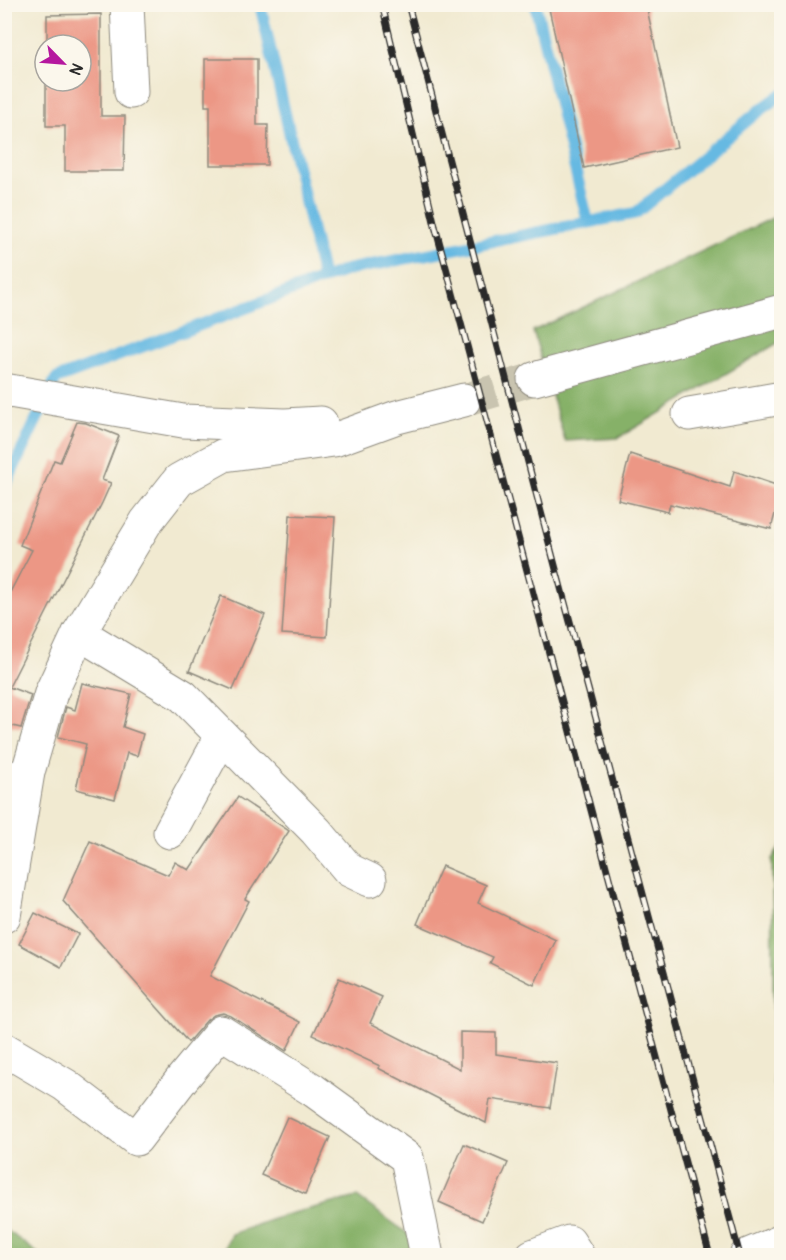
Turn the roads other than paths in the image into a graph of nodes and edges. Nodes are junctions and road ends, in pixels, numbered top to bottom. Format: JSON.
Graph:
{"nodes":[{"id":1,"x":127,"y":4,"type":"edge"},
{"id":2,"x":131,"y":92,"type":"dead end"},
{"id":3,"x":782,"y":311,"type":"edge"},
{"id":4,"x":534,"y":379,"type":"tunnel mouth"},
{"id":5,"x":12,"y":391,"type":"edge"},
{"id":6,"x":782,"y":398,"type":"edge"},
{"id":7,"x":464,"y":400,"type":"tunnel mouth"},
{"id":8,"x":689,"y":414,"type":"dead end"},
{"id":9,"x":397,"y":417,"type":"junction"},
{"id":10,"x":79,"y":633,"type":"junction"},
{"id":11,"x":222,"y":736,"type":"junction"},
{"id":12,"x":16,"y":778,"type":"edge"},
{"id":13,"x":170,"y":832,"type":"dead end"},
{"id":14,"x":370,"y":880,"type":"dead end"},
{"id":15,"x":4,"y":916,"type":"edge"},
{"id":16,"x":4,"y":1049,"type":"edge"},
{"id":17,"x":782,"y":1241,"type":"edge"},
{"id":18,"x":427,"y":1256,"type":"edge"},
{"id":19,"x":532,"y":1256,"type":"edge"},
{"id":20,"x":578,"y":1256,"type":"edge"},
{"id":21,"x":746,"y":1256,"type":"edge"}],
"edges":[{"from":1,"to":2,"type":"street"},
{"from":3,"to":4,"type":"street"},
{"from":5,"to":9,"type":"street"},
{"from":6,"to":8,"type":"street"},
{"from":7,"to":9,"type":"street"},
{"from":9,"to":10,"type":"street"},
{"from":10,"to":11,"type":"street"},
{"from":10,"to":12,"type":"street"},
{"from":11,"to":13,"type":"street"},
{"from":11,"to":14,"type":"street"},
{"from":12,"to":15,"type":"street"},
{"from":16,"to":18,"type":"street"},
{"from":17,"to":21,"type":"street"},
{"from":19,"to":20,"type":"street"}]}
